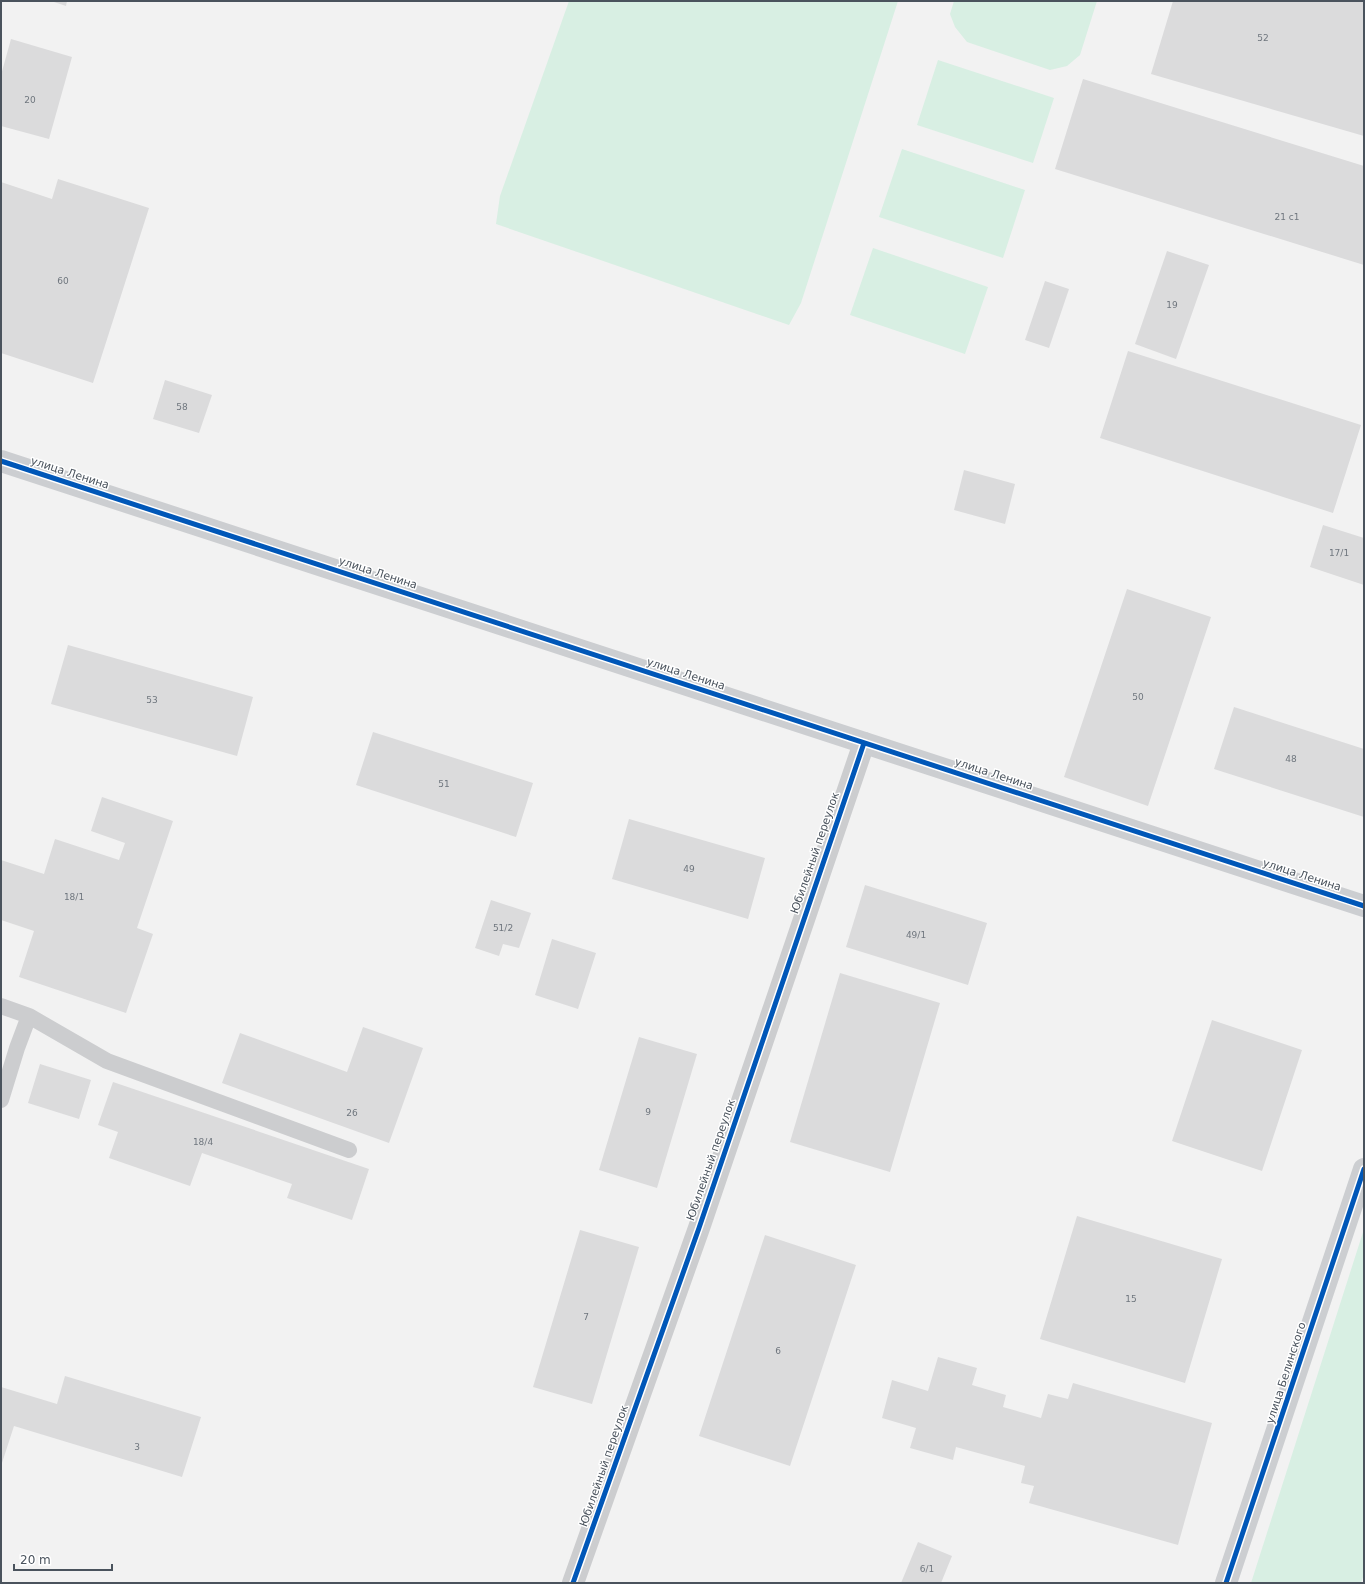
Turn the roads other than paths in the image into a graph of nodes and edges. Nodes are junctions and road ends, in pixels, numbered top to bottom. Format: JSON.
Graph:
{"nodes":[{"id":1,"x":1,"y":461,"type":"edge"},
{"id":2,"x":864,"y":742,"type":"junction"},
{"id":3,"x":1364,"y":906,"type":"edge"},
{"id":4,"x":1,"y":1006,"type":"edge"},
{"id":5,"x":29,"y":1016,"type":"junction"},
{"id":6,"x":1,"y":1100,"type":"edge"},
{"id":7,"x":349,"y":1150,"type":"dead end"},
{"id":8,"x":1364,"y":1169,"type":"edge"},
{"id":9,"x":574,"y":1583,"type":"edge"},
{"id":10,"x":1226,"y":1583,"type":"edge"}],
"edges":[{"from":1,"to":2,"type":"street","name":"улица Ленина"},
{"from":2,"to":3,"type":"street","name":"улица Ленина"},
{"from":2,"to":9,"type":"street","name":"Юбилейный переулок"},
{"from":4,"to":5,"type":"lane"},
{"from":5,"to":6,"type":"lane"},
{"from":5,"to":7,"type":"lane"},
{"from":8,"to":10,"type":"street","name":"улица Белинского"}]}
